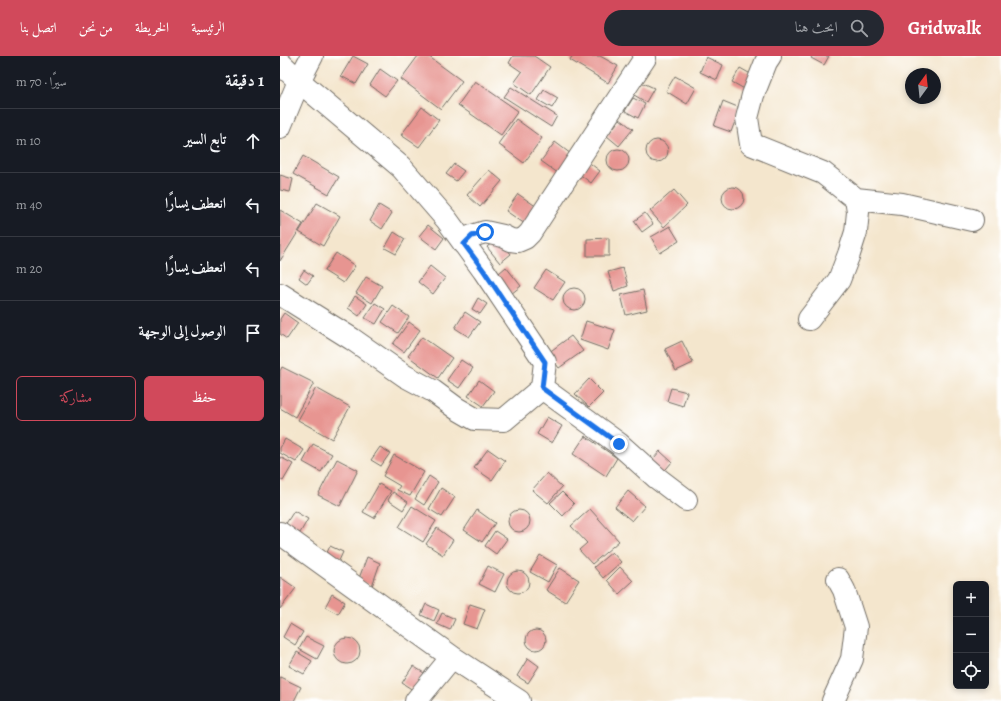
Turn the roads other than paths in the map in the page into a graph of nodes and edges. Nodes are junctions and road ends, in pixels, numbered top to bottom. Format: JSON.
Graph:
{"nodes":[{"id":1,"x":312,"y":56,"type":"edge"},
{"id":2,"x":770,"y":56,"type":"edge"},
{"id":3,"x":645,"y":58,"type":"dead end"},
{"id":4,"x":280,"y":64,"type":"edge"},
{"id":5,"x":299,"y":81,"type":"junction"},
{"id":6,"x":280,"y":127,"type":"edge"},
{"id":7,"x":856,"y":199,"type":"junction"},
{"id":8,"x":972,"y":220,"type":"dead end"},
{"id":9,"x":464,"y":244,"type":"junction"},
{"id":10,"x":280,"y":294,"type":"edge"},
{"id":11,"x":809,"y":319,"type":"dead end"},
{"id":12,"x":542,"y":388,"type":"junction"},
{"id":13,"x":686,"y":500,"type":"dead end"},
{"id":14,"x":280,"y":533,"type":"edge"},
{"id":15,"x":838,"y":579,"type":"dead end"},
{"id":16,"x":452,"y":657,"type":"junction"},
{"id":17,"x":416,"y":701,"type":"edge"},
{"id":18,"x":519,"y":701,"type":"edge"},
{"id":19,"x":833,"y":701,"type":"edge"}],
"edges":[{"from":1,"to":5,"type":"street"},
{"from":2,"to":7,"type":"street"},
{"from":3,"to":9,"type":"street"},
{"from":4,"to":5,"type":"street"},
{"from":5,"to":6,"type":"street"},
{"from":5,"to":9,"type":"street"},
{"from":7,"to":8,"type":"street"},
{"from":7,"to":11,"type":"street"},
{"from":9,"to":12,"type":"street"},
{"from":10,"to":12,"type":"street"},
{"from":12,"to":13,"type":"street"},
{"from":14,"to":16,"type":"street"},
{"from":15,"to":19,"type":"street"},
{"from":16,"to":17,"type":"street"},
{"from":16,"to":18,"type":"street"}]}
